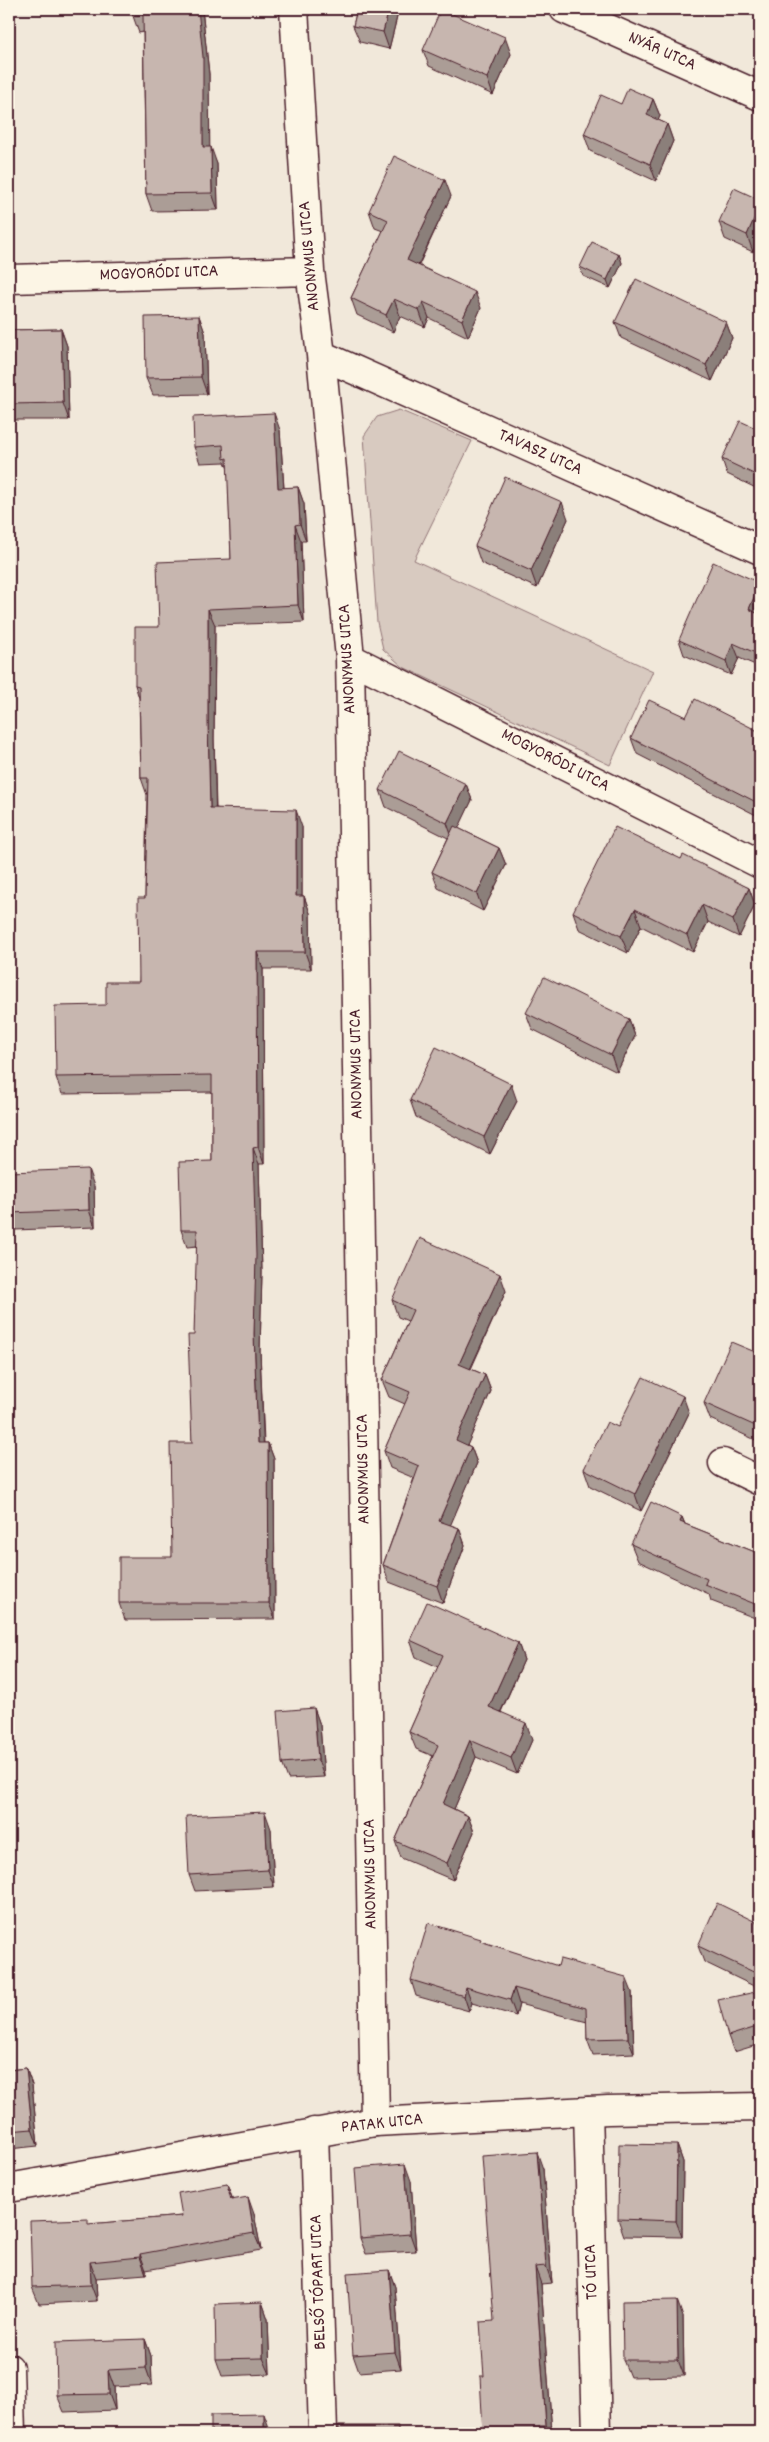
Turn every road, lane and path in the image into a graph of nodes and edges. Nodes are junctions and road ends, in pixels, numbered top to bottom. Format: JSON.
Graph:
{"nodes":[{"id":1,"x":294,"y":9,"type":"edge"},
{"id":2,"x":564,"y":9,"type":"edge"},
{"id":3,"x":760,"y":96,"type":"edge"},
{"id":4,"x":310,"y":270,"type":"junction"},
{"id":5,"x":9,"y":279,"type":"edge"},
{"id":6,"x":321,"y":355,"type":"junction"},
{"id":7,"x":760,"y":550,"type":"edge"},
{"id":8,"x":350,"y":658,"type":"junction"},
{"id":9,"x":760,"y":864,"type":"edge"},
{"id":10,"x":723,"y":1464,"type":"dead end"},
{"id":11,"x":760,"y":1481,"type":"edge"},
{"id":12,"x":760,"y":2108,"type":"edge"},
{"id":13,"x":588,"y":2111,"type":"junction"},
{"id":14,"x":375,"y":2122,"type":"junction"},
{"id":15,"x":314,"y":2132,"type":"junction"},
{"id":16,"x":9,"y":2188,"type":"edge"},
{"id":17,"x":9,"y":2368,"type":"edge"},
{"id":18,"x":11,"y":2433,"type":"edge"},
{"id":19,"x":323,"y":2433,"type":"edge"},
{"id":20,"x":597,"y":2433,"type":"edge"}],
"edges":[{"from":1,"to":4,"type":"street","name":"ANONYMUS UTCA"},
{"from":2,"to":3,"type":"street","name":"NYÁR UTCA"},
{"from":4,"to":5,"type":"street","name":"MOGYORÓDI UTCA"},
{"from":4,"to":6,"type":"street","name":"ANONYMUS UTCA"},
{"from":6,"to":7,"type":"street","name":"TAVASZ UTCA"},
{"from":6,"to":8,"type":"street","name":"ANONYMUS UTCA"},
{"from":8,"to":9,"type":"street","name":"MOGYORÓDI UTCA"},
{"from":8,"to":14,"type":"street","name":"ANONYMUS UTCA"},
{"from":10,"to":11,"type":"street"},
{"from":12,"to":13,"type":"street","name":"PATAK UTCA"},
{"from":13,"to":14,"type":"street","name":"PATAK UTCA"},
{"from":13,"to":20,"type":"street","name":"TÓ UTCA"},
{"from":14,"to":15,"type":"street","name":"PATAK UTCA"},
{"from":15,"to":16,"type":"street","name":"PATAK UTCA"},
{"from":15,"to":19,"type":"street","name":"BELSŐ TÓPART UTCA"},
{"from":17,"to":18,"type":"street"}]}
